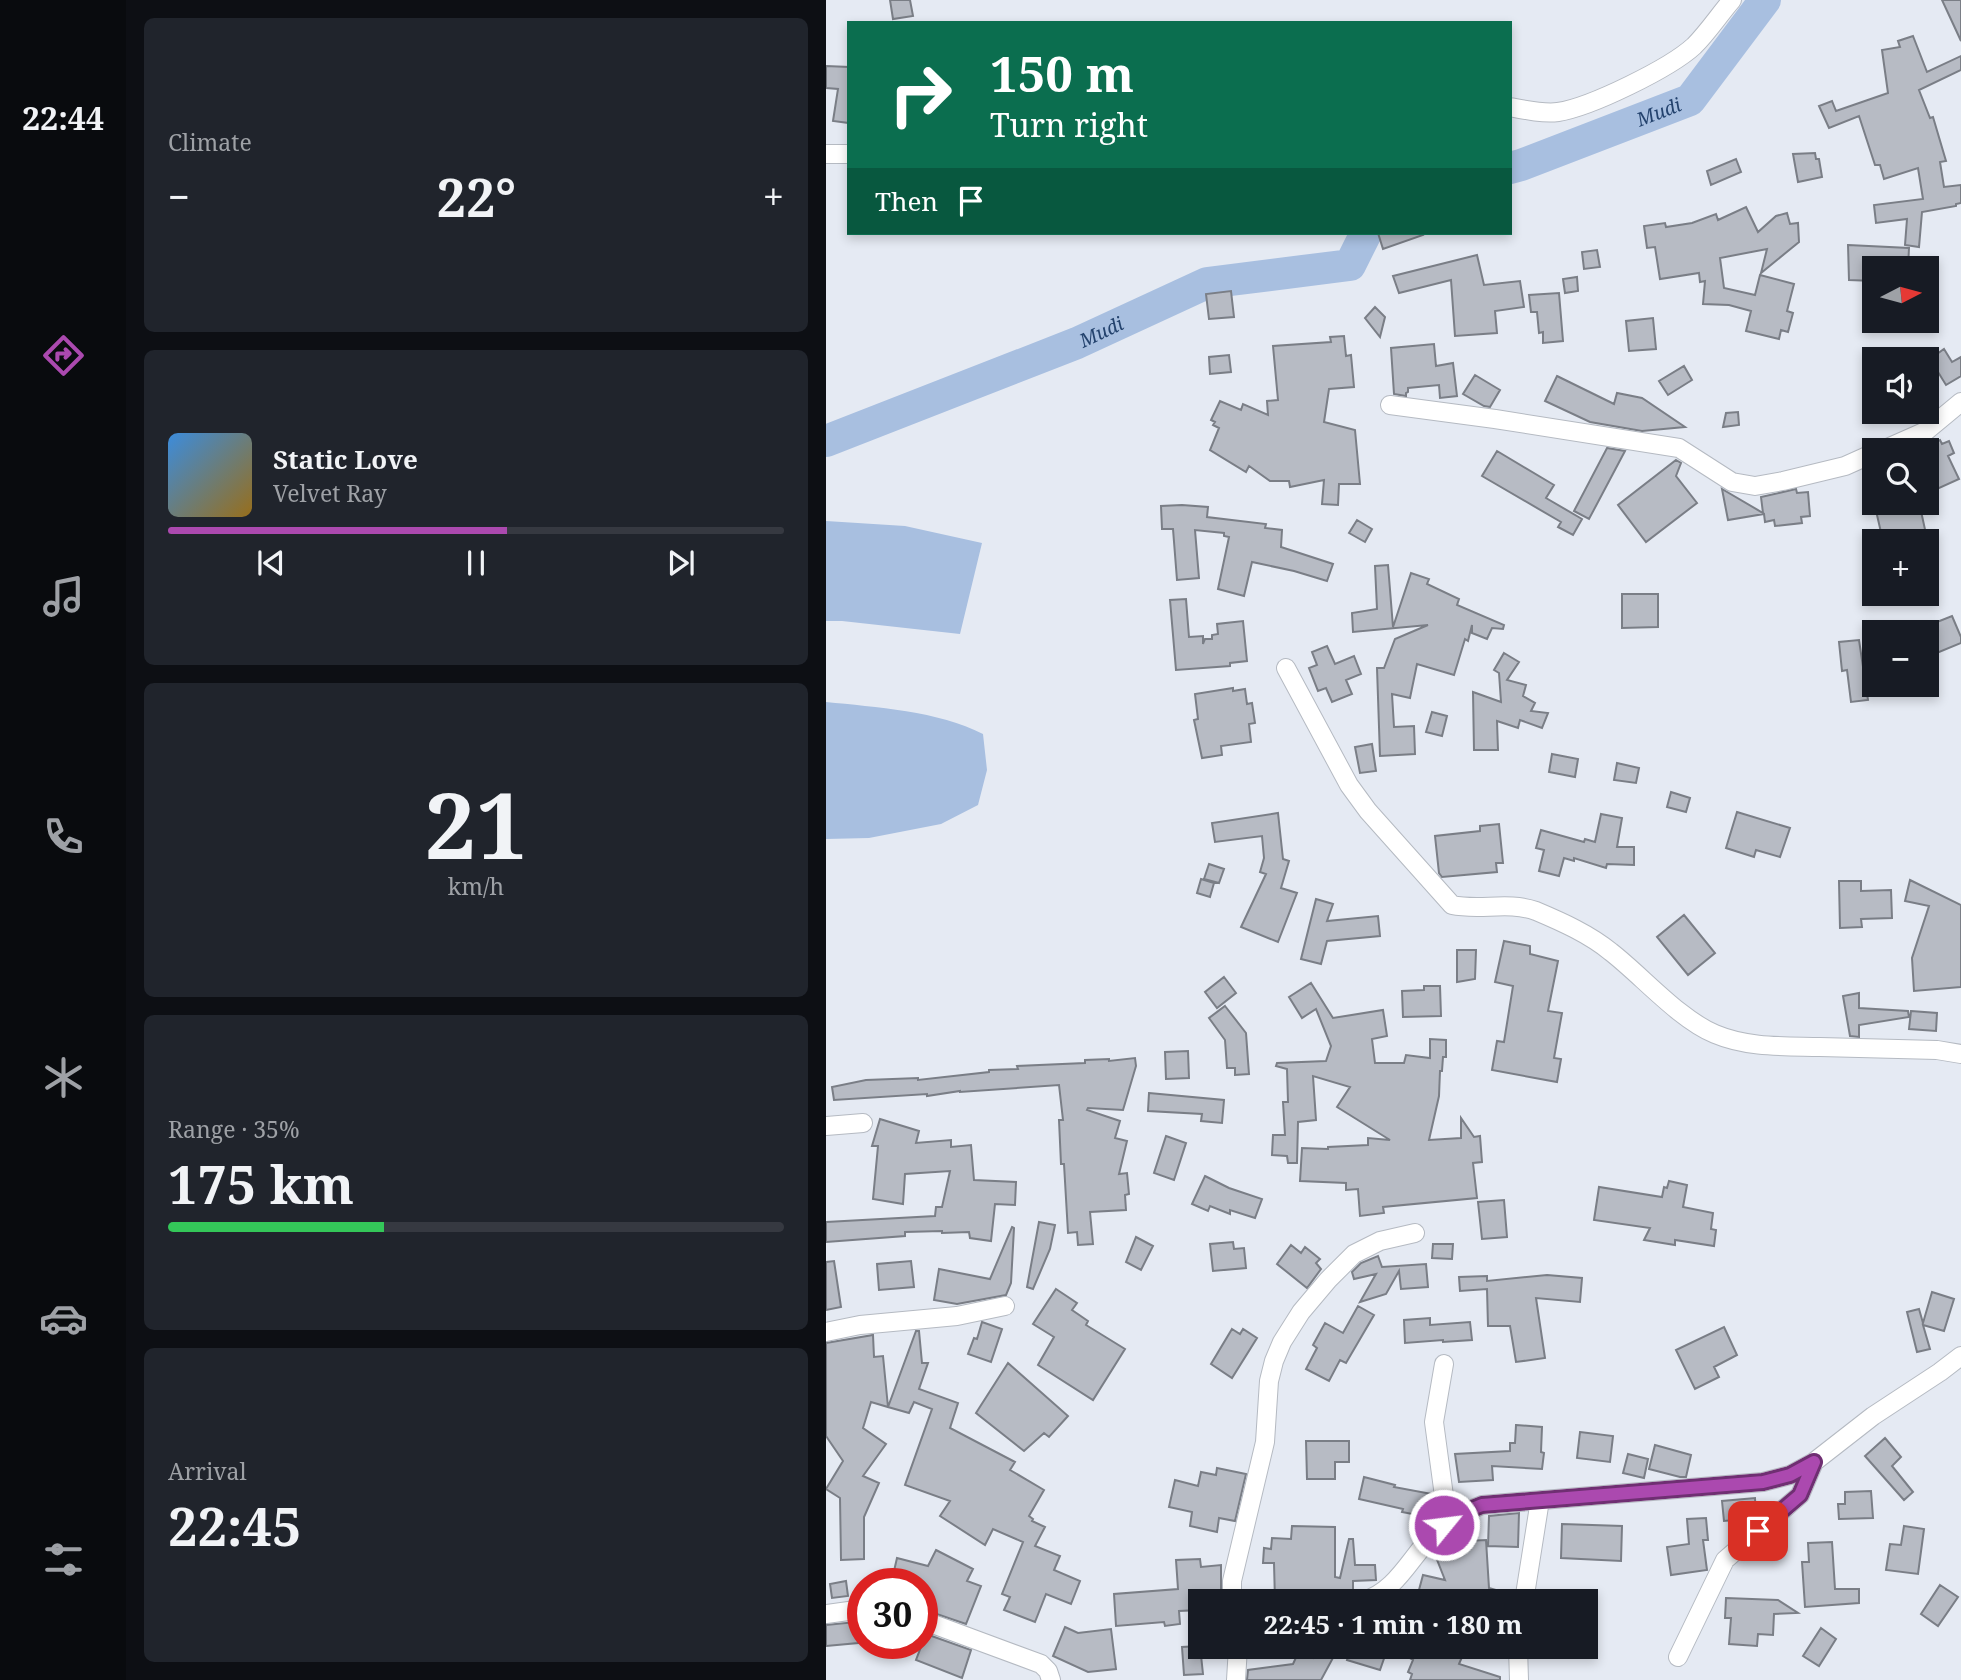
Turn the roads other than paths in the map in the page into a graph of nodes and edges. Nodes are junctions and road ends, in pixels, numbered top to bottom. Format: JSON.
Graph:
{"nodes":[{"id":1,"x":1732,"y":0,"type":"edge"},
{"id":2,"x":1512,"y":108,"type":"edge"},
{"id":3,"x":826,"y":154,"type":"edge"},
{"id":4,"x":847,"y":154,"type":"edge"},
{"id":5,"x":1961,"y":402,"type":"edge"},
{"id":6,"x":1390,"y":405,"type":"dead end"},
{"id":7,"x":1910,"y":438,"type":"edge"},
{"id":8,"x":1862,"y":458,"type":"edge"},
{"id":9,"x":1286,"y":668,"type":"dead end"},
{"id":10,"x":1961,"y":1054,"type":"edge"},
{"id":11,"x":863,"y":1123,"type":"dead end"},
{"id":12,"x":826,"y":1126,"type":"edge"},
{"id":13,"x":1415,"y":1233,"type":"dead end"},
{"id":14,"x":1005,"y":1306,"type":"dead end"},
{"id":15,"x":826,"y":1332,"type":"edge"},
{"id":16,"x":1961,"y":1356,"type":"edge"},
{"id":17,"x":1444,"y":1364,"type":"dead end"},
{"id":18,"x":1814,"y":1462,"type":"junction"},
{"id":19,"x":1540,"y":1500,"type":"junction"},
{"id":20,"x":1444,"y":1525,"type":"junction"},
{"id":21,"x":1231,"y":1589,"type":"edge"},
{"id":22,"x":1386,"y":1589,"type":"edge"},
{"id":23,"x":1526,"y":1589,"type":"edge"},
{"id":24,"x":847,"y":1611,"type":"edge"},
{"id":25,"x":826,"y":1614,"type":"edge"},
{"id":26,"x":938,"y":1626,"type":"edge"},
{"id":27,"x":1678,"y":1657,"type":"dead end"},
{"id":28,"x":1237,"y":1659,"type":"edge"},
{"id":29,"x":1518,"y":1659,"type":"edge"},
{"id":30,"x":1051,"y":1680,"type":"edge"},
{"id":31,"x":1236,"y":1680,"type":"edge"},
{"id":32,"x":1519,"y":1680,"type":"edge"}],
"edges":[{"from":1,"to":2,"type":"street"},
{"from":3,"to":4,"type":"street"},
{"from":5,"to":7,"type":"street"},
{"from":6,"to":8,"type":"street"},
{"from":9,"to":10,"type":"street"},
{"from":11,"to":12,"type":"street"},
{"from":13,"to":21,"type":"street"},
{"from":14,"to":15,"type":"street"},
{"from":16,"to":18,"type":"street"},
{"from":17,"to":20,"type":"street"},
{"from":18,"to":19,"type":"street"},
{"from":18,"to":27,"type":"street"},
{"from":19,"to":20,"type":"street"},
{"from":19,"to":23,"type":"street"},
{"from":20,"to":22,"type":"street"},
{"from":24,"to":25,"type":"street"},
{"from":26,"to":30,"type":"street"},
{"from":28,"to":31,"type":"street"},
{"from":29,"to":32,"type":"street"}]}
